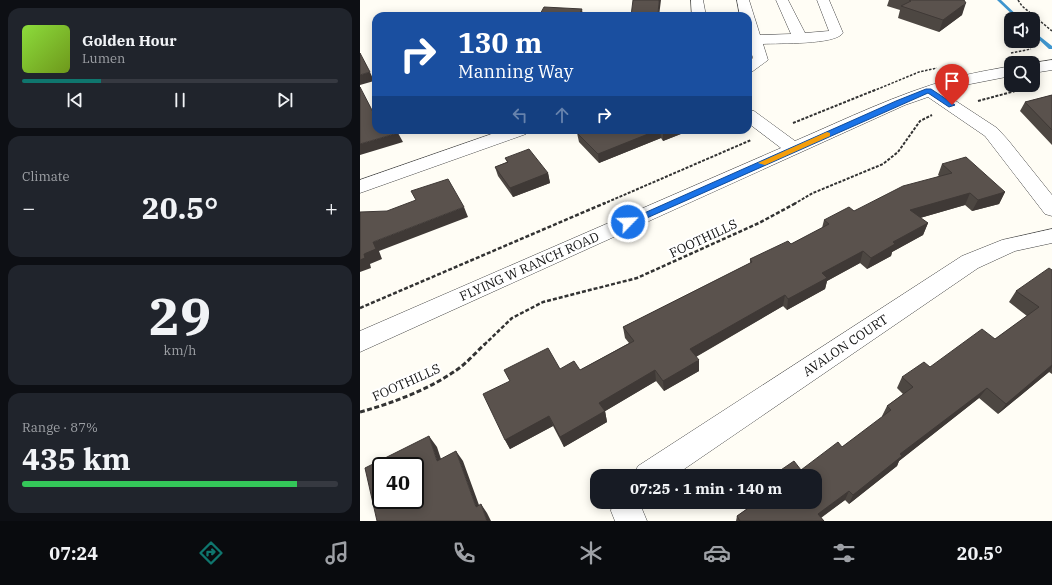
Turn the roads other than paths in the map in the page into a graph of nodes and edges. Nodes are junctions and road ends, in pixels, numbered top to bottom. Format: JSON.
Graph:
{"nodes":[{"id":1,"x":697,"y":0,"type":"edge"},
{"id":2,"x":743,"y":0,"type":"edge"},
{"id":3,"x":782,"y":0,"type":"edge"},
{"id":4,"x":823,"y":0,"type":"edge"},
{"id":5,"x":698,"y":12,"type":"edge"},
{"id":6,"x":747,"y":12,"type":"edge"},
{"id":7,"x":752,"y":32,"type":"edge"},
{"id":8,"x":800,"y":38,"type":"junction"},
{"id":9,"x":754,"y":40,"type":"junction"},
{"id":10,"x":1004,"y":65,"type":"edge"},
{"id":11,"x":1052,"y":65,"type":"edge"},
{"id":12,"x":752,"y":66,"type":"edge"},
{"id":13,"x":1040,"y":67,"type":"edge"},
{"id":14,"x":928,"y":91,"type":"junction"},
{"id":15,"x":752,"y":118,"type":"edge"},
{"id":16,"x":509,"y":134,"type":"edge"},
{"id":17,"x":794,"y":149,"type":"junction"},
{"id":18,"x":360,"y":186,"type":"edge"},
{"id":19,"x":1052,"y":209,"type":"edge"},
{"id":20,"x":1052,"y":236,"type":"edge"},
{"id":21,"x":360,"y":342,"type":"edge"},
{"id":22,"x":659,"y":469,"type":"edge"},
{"id":23,"x":626,"y":509,"type":"edge"},
{"id":24,"x":631,"y":521,"type":"edge"}],
"edges":[{"from":1,"to":5,"type":"street"},
{"from":2,"to":6,"type":"street"},
{"from":3,"to":8,"type":"street"},
{"from":4,"to":8,"type":"street"},
{"from":7,"to":9,"type":"street"},
{"from":8,"to":9,"type":"street"},
{"from":9,"to":12,"type":"street"},
{"from":10,"to":14,"type":"street","name":"FLYING W RANCH ROAD"},
{"from":11,"to":13,"type":"street"},
{"from":14,"to":17,"type":"street","name":"FLYING W RANCH ROAD"},
{"from":14,"to":19,"type":"street"},
{"from":15,"to":17,"type":"street"},
{"from":16,"to":18,"type":"street"},
{"from":17,"to":21,"type":"street","name":"FLYING W RANCH ROAD"},
{"from":20,"to":22,"type":"street","name":"AVALON COURT"},
{"from":23,"to":24,"type":"street"}]}
